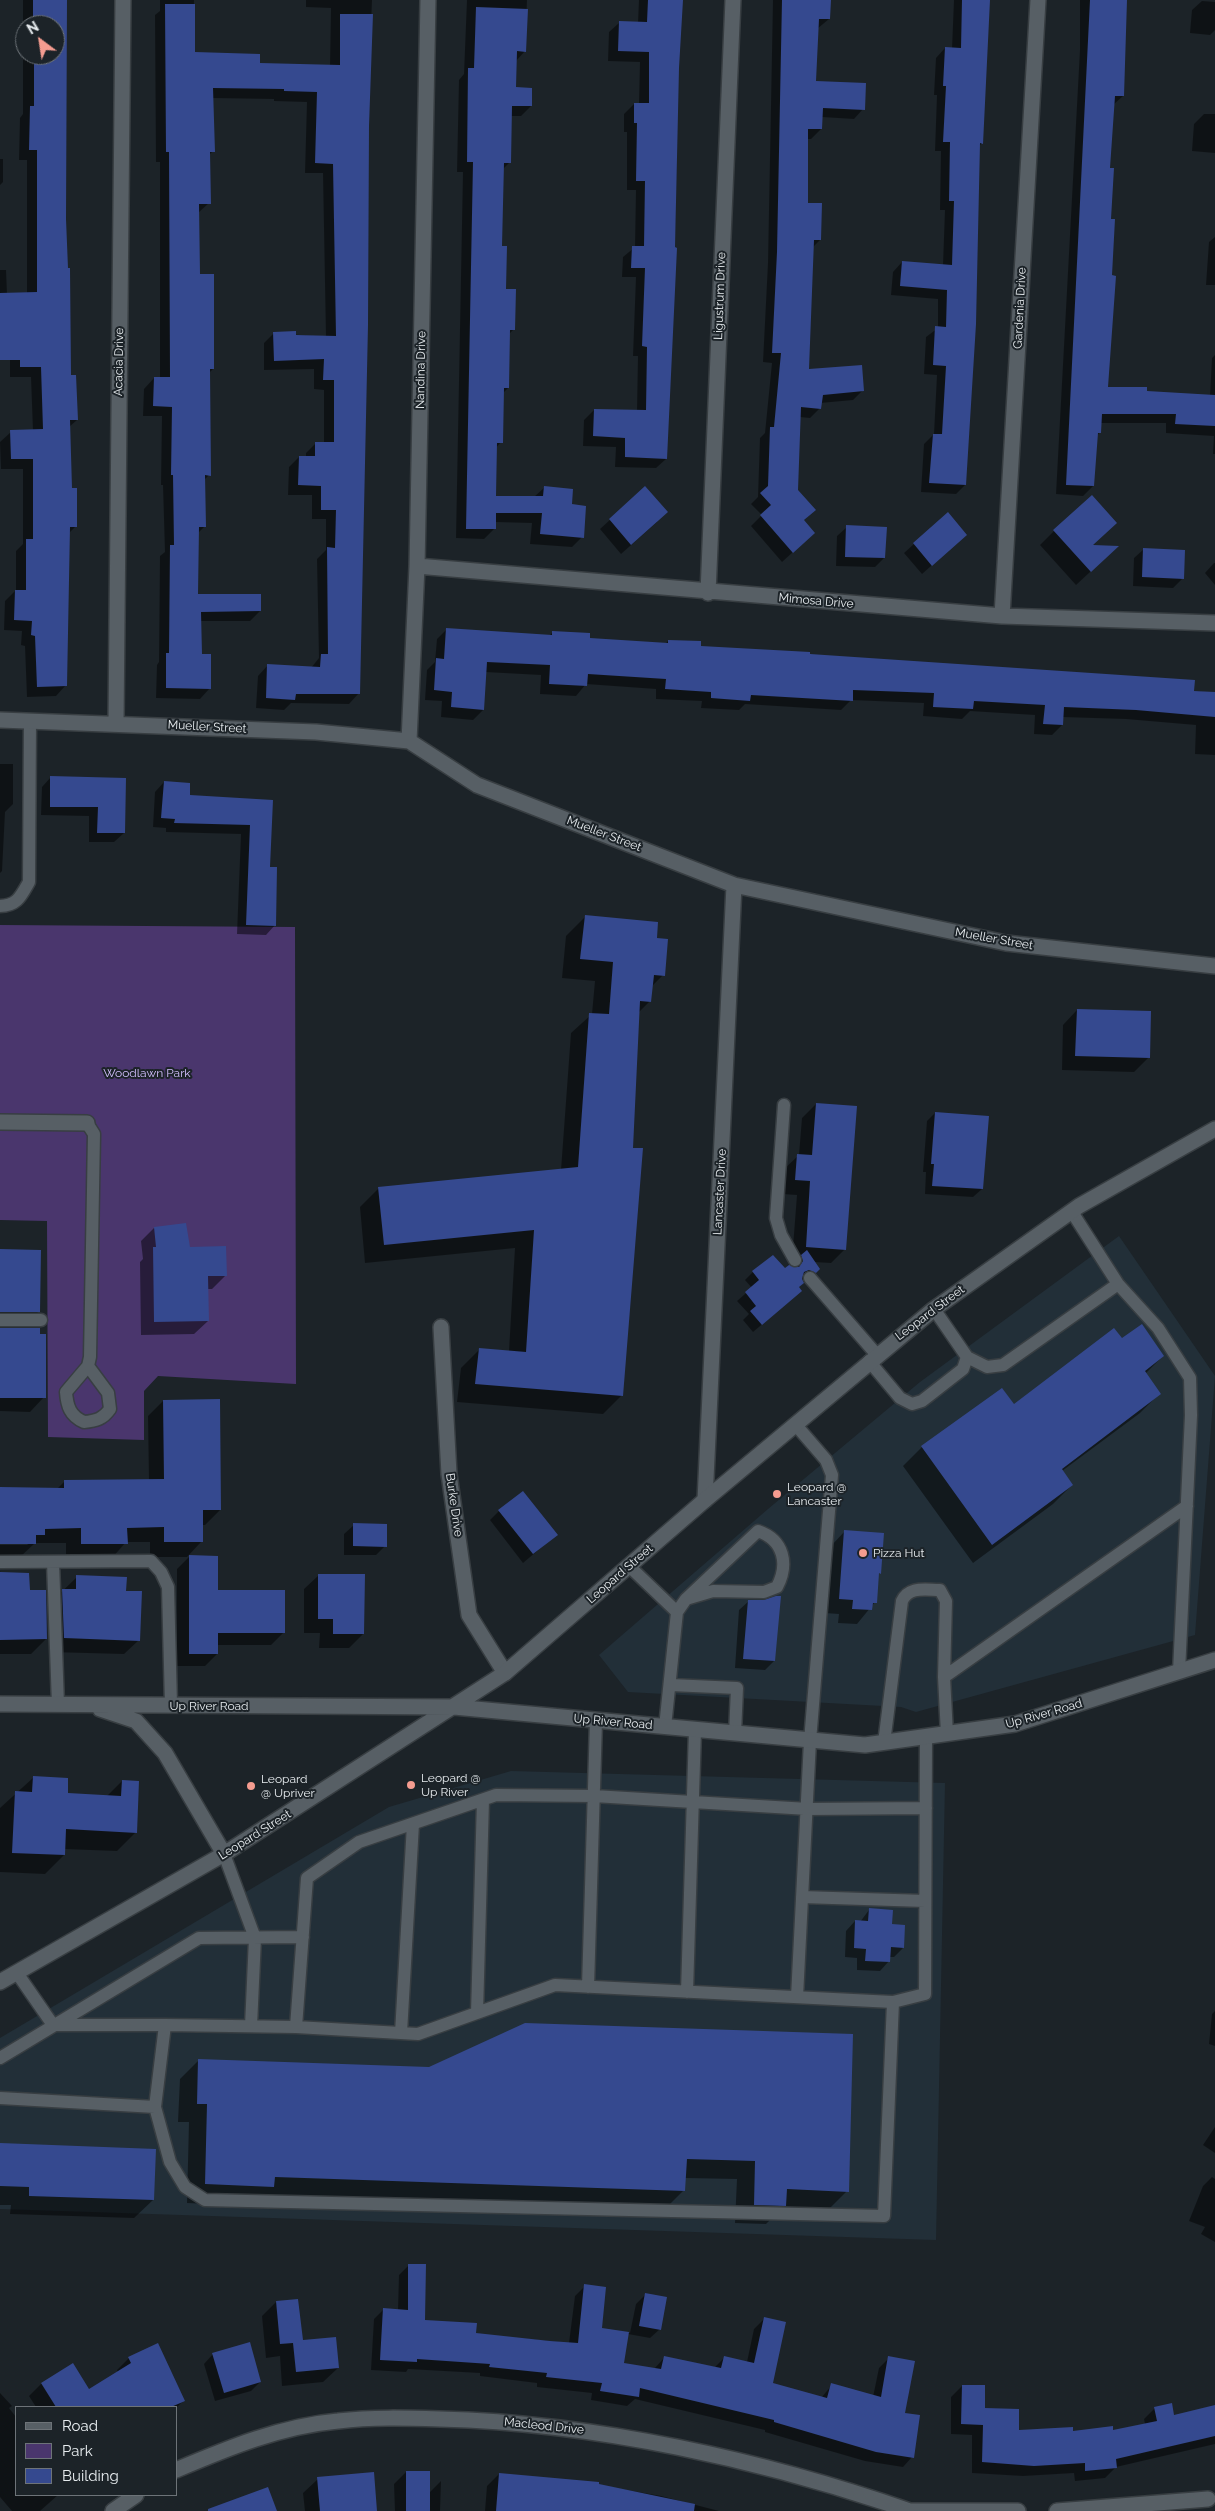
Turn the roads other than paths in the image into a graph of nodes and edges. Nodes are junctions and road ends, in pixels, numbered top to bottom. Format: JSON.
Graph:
{"nodes":[{"id":1,"x":123,"y":0,"type":"edge"},
{"id":2,"x":428,"y":0,"type":"edge"},
{"id":3,"x":733,"y":0,"type":"edge"},
{"id":4,"x":1038,"y":0,"type":"edge"},
{"id":5,"x":417,"y":566,"type":"junction"},
{"id":6,"x":708,"y":593,"type":"junction"},
{"id":7,"x":1002,"y":616,"type":"junction"},
{"id":8,"x":1215,"y":623,"type":"edge"},
{"id":9,"x":0,"y":720,"type":"edge"},
{"id":10,"x":30,"y":720,"type":"junction"},
{"id":11,"x":116,"y":723,"type":"junction"},
{"id":12,"x":409,"y":741,"type":"junction"},
{"id":13,"x":734,"y":885,"type":"junction"},
{"id":14,"x":0,"y":906,"type":"edge"},
{"id":15,"x":1215,"y":966,"type":"edge"},
{"id":16,"x":784,"y":1105,"type":"dead end"},
{"id":17,"x":0,"y":1122,"type":"edge"},
{"id":18,"x":86,"y":1123,"type":"joint"},
{"id":19,"x":1215,"y":1129,"type":"edge"},
{"id":20,"x":1072,"y":1212,"type":"junction"},
{"id":21,"x":795,"y":1260,"type":"dead end"},
{"id":22,"x":810,"y":1278,"type":"dead end"},
{"id":23,"x":1118,"y":1284,"type":"junction"},
{"id":24,"x":934,"y":1309,"type":"junction"},
{"id":25,"x":0,"y":1320,"type":"edge"},
{"id":26,"x":40,"y":1320,"type":"dead end"},
{"id":27,"x":440,"y":1327,"type":"dead end"},
{"id":28,"x":967,"y":1357,"type":"junction"},
{"id":29,"x":873,"y":1358,"type":"junction"},
{"id":30,"x":88,"y":1366,"type":"dead end"},
{"id":31,"x":795,"y":1424,"type":"junction"},
{"id":32,"x":706,"y":1500,"type":"junction"},
{"id":33,"x":1187,"y":1506,"type":"junction"},
{"id":34,"x":0,"y":1562,"type":"edge"},
{"id":35,"x":53,"y":1562,"type":"junction"},
{"id":36,"x":629,"y":1566,"type":"junction"},
{"id":37,"x":686,"y":1599,"type":"junction"},
{"id":38,"x":677,"y":1612,"type":"junction"},
{"id":39,"x":1215,"y":1660,"type":"edge"},
{"id":40,"x":1178,"y":1672,"type":"junction"},
{"id":41,"x":505,"y":1673,"type":"junction"},
{"id":42,"x":944,"y":1677,"type":"junction"},
{"id":43,"x":671,"y":1685,"type":"junction"},
{"id":44,"x":0,"y":1704,"type":"edge"},
{"id":45,"x":58,"y":1705,"type":"junction"},
{"id":46,"x":87,"y":1705,"type":"junction"},
{"id":47,"x":172,"y":1705,"type":"junction"},
{"id":48,"x":454,"y":1707,"type":"junction"},
{"id":49,"x":596,"y":1720,"type":"junction"},
{"id":50,"x":665,"y":1727,"type":"junction"},
{"id":51,"x":695,"y":1730,"type":"junction"},
{"id":52,"x":735,"y":1734,"type":"junction"},
{"id":53,"x":947,"y":1734,"type":"junction"},
{"id":54,"x":926,"y":1737,"type":"junction"},
{"id":55,"x":810,"y":1740,"type":"junction"},
{"id":56,"x":884,"y":1743,"type":"junction"},
{"id":57,"x":594,"y":1796,"type":"junction"},
{"id":58,"x":483,"y":1800,"type":"junction"},
{"id":59,"x":692,"y":1803,"type":"junction"},
{"id":60,"x":926,"y":1808,"type":"junction"},
{"id":61,"x":808,"y":1809,"type":"junction"},
{"id":62,"x":413,"y":1824,"type":"junction"},
{"id":63,"x":224,"y":1854,"type":"junction"},
{"id":64,"x":802,"y":1897,"type":"junction"},
{"id":65,"x":925,"y":1901,"type":"junction"},
{"id":66,"x":303,"y":1937,"type":"junction"},
{"id":67,"x":255,"y":1938,"type":"junction"},
{"id":68,"x":17,"y":1972,"type":"junction"},
{"id":69,"x":0,"y":1982,"type":"edge"},
{"id":70,"x":588,"y":1986,"type":"junction"},
{"id":71,"x":687,"y":1992,"type":"junction"},
{"id":72,"x":798,"y":1997,"type":"junction"},
{"id":73,"x":893,"y":2002,"type":"junction"},
{"id":74,"x":477,"y":2012,"type":"junction"},
{"id":75,"x":53,"y":2025,"type":"junction"},
{"id":76,"x":165,"y":2026,"type":"junction"},
{"id":77,"x":251,"y":2026,"type":"junction"},
{"id":78,"x":296,"y":2027,"type":"junction"},
{"id":79,"x":401,"y":2033,"type":"junction"},
{"id":80,"x":0,"y":2058,"type":"edge"},
{"id":81,"x":0,"y":2098,"type":"edge"},
{"id":82,"x":155,"y":2107,"type":"junction"},
{"id":83,"x":178,"y":2469,"type":"edge"},
{"id":84,"x":135,"y":2496,"type":"edge"},
{"id":85,"x":1211,"y":2498,"type":"edge"},
{"id":86,"x":113,"y":2511,"type":"edge"},
{"id":87,"x":910,"y":2511,"type":"edge"},
{"id":88,"x":1018,"y":2511,"type":"edge"},
{"id":89,"x":1057,"y":2511,"type":"edge"},
{"id":90,"x":1188,"y":2511,"type":"edge"}],
"edges":[{"from":1,"to":11,"type":"street","name":"Acacia Drive"},
{"from":2,"to":5,"type":"street","name":"Nandina Drive"},
{"from":3,"to":6,"type":"street","name":"Ligustrum Drive"},
{"from":4,"to":7,"type":"street","name":"Gardenia Drive"},
{"from":5,"to":6,"type":"street","name":"Mimosa Drive"},
{"from":5,"to":12,"type":"street","name":"Nandina Drive"},
{"from":6,"to":7,"type":"street","name":"Mimosa Drive"},
{"from":7,"to":8,"type":"street","name":"Mimosa Drive"},
{"from":9,"to":10,"type":"street","name":"Mueller Street"},
{"from":10,"to":11,"type":"street","name":"Mueller Street"},
{"from":10,"to":14,"type":"lane"},
{"from":11,"to":12,"type":"street","name":"Mueller Street"},
{"from":12,"to":13,"type":"street","name":"Mueller Street"},
{"from":13,"to":15,"type":"street","name":"Mueller Street"},
{"from":13,"to":32,"type":"street","name":"Lancaster Drive"},
{"from":16,"to":21,"type":"lane"},
{"from":17,"to":18,"type":"street"},
{"from":18,"to":30,"type":"lane"},
{"from":19,"to":20,"type":"street","name":"Leopard Street"},
{"from":20,"to":23,"type":"lane"},
{"from":20,"to":24,"type":"street","name":"Leopard Street"},
{"from":22,"to":29,"type":"lane"},
{"from":23,"to":28,"type":"lane"},
{"from":23,"to":33,"type":"lane"},
{"from":24,"to":28,"type":"lane"},
{"from":24,"to":29,"type":"street","name":"Leopard Street"},
{"from":25,"to":26,"type":"lane"},
{"from":27,"to":41,"type":"street","name":"Burke Drive"},
{"from":28,"to":29,"type":"lane"},
{"from":29,"to":31,"type":"street","name":"Leopard Street"},
{"from":31,"to":32,"type":"street","name":"Leopard Street"},
{"from":31,"to":55,"type":"lane"},
{"from":32,"to":36,"type":"street","name":"Leopard Street"},
{"from":33,"to":40,"type":"lane"},
{"from":33,"to":42,"type":"lane"},
{"from":34,"to":35,"type":"lane"},
{"from":35,"to":45,"type":"lane"},
{"from":35,"to":47,"type":"lane"},
{"from":36,"to":38,"type":"lane"},
{"from":36,"to":41,"type":"street","name":"Leopard Street"},
{"from":37,"to":37,"type":"lane"},
{"from":37,"to":38,"type":"lane"},
{"from":38,"to":43,"type":"lane"},
{"from":39,"to":40,"type":"street","name":"Up River Road"},
{"from":40,"to":53,"type":"street","name":"Up River Road"},
{"from":41,"to":48,"type":"street","name":"Leopard Street"},
{"from":42,"to":53,"type":"lane"},
{"from":42,"to":56,"type":"lane"},
{"from":43,"to":50,"type":"lane"},
{"from":43,"to":52,"type":"lane"},
{"from":44,"to":45,"type":"street","name":"Up River Road"},
{"from":45,"to":46,"type":"street","name":"Up River Road"},
{"from":46,"to":47,"type":"street","name":"Up River Road"},
{"from":46,"to":63,"type":"street"},
{"from":47,"to":48,"type":"street","name":"Up River Road"},
{"from":48,"to":49,"type":"street","name":"Up River Road"},
{"from":48,"to":63,"type":"street","name":"Leopard Street"},
{"from":49,"to":50,"type":"street","name":"Up River Road"},
{"from":49,"to":57,"type":"lane"},
{"from":50,"to":51,"type":"street","name":"Up River Road"},
{"from":51,"to":52,"type":"street","name":"Up River Road"},
{"from":51,"to":59,"type":"lane"},
{"from":52,"to":55,"type":"street","name":"Up River Road"},
{"from":53,"to":54,"type":"street","name":"Up River Road"},
{"from":54,"to":56,"type":"street","name":"Up River Road"},
{"from":54,"to":60,"type":"lane"},
{"from":55,"to":56,"type":"street","name":"Up River Road"},
{"from":55,"to":61,"type":"lane"},
{"from":57,"to":58,"type":"lane"},
{"from":57,"to":59,"type":"lane"},
{"from":57,"to":70,"type":"lane"},
{"from":58,"to":62,"type":"lane"},
{"from":58,"to":74,"type":"lane"},
{"from":59,"to":61,"type":"lane"},
{"from":59,"to":71,"type":"lane"},
{"from":60,"to":61,"type":"lane"},
{"from":60,"to":65,"type":"lane"},
{"from":61,"to":64,"type":"lane"},
{"from":62,"to":66,"type":"lane"},
{"from":62,"to":79,"type":"lane"},
{"from":63,"to":67,"type":"lane"},
{"from":63,"to":68,"type":"street","name":"Leopard Street"},
{"from":64,"to":65,"type":"lane"},
{"from":64,"to":72,"type":"lane"},
{"from":65,"to":73,"type":"lane"},
{"from":66,"to":67,"type":"lane"},
{"from":66,"to":78,"type":"lane"},
{"from":67,"to":75,"type":"lane"},
{"from":67,"to":77,"type":"lane"},
{"from":68,"to":69,"type":"street","name":"Leopard Street"},
{"from":68,"to":75,"type":"lane"},
{"from":70,"to":71,"type":"lane"},
{"from":70,"to":74,"type":"lane"},
{"from":71,"to":72,"type":"lane"},
{"from":72,"to":73,"type":"lane"},
{"from":73,"to":82,"type":"lane"},
{"from":74,"to":79,"type":"lane"},
{"from":75,"to":76,"type":"lane"},
{"from":75,"to":80,"type":"lane"},
{"from":76,"to":77,"type":"lane"},
{"from":76,"to":82,"type":"lane"},
{"from":77,"to":78,"type":"lane"},
{"from":78,"to":79,"type":"lane"},
{"from":81,"to":82,"type":"lane"},
{"from":83,"to":87,"type":"street","name":"Macleod Drive"},
{"from":84,"to":86,"type":"street"},
{"from":85,"to":89,"type":"street"},
{"from":85,"to":90,"type":"street"},
{"from":87,"to":88,"type":"street","name":"Macleod Drive"}]}
